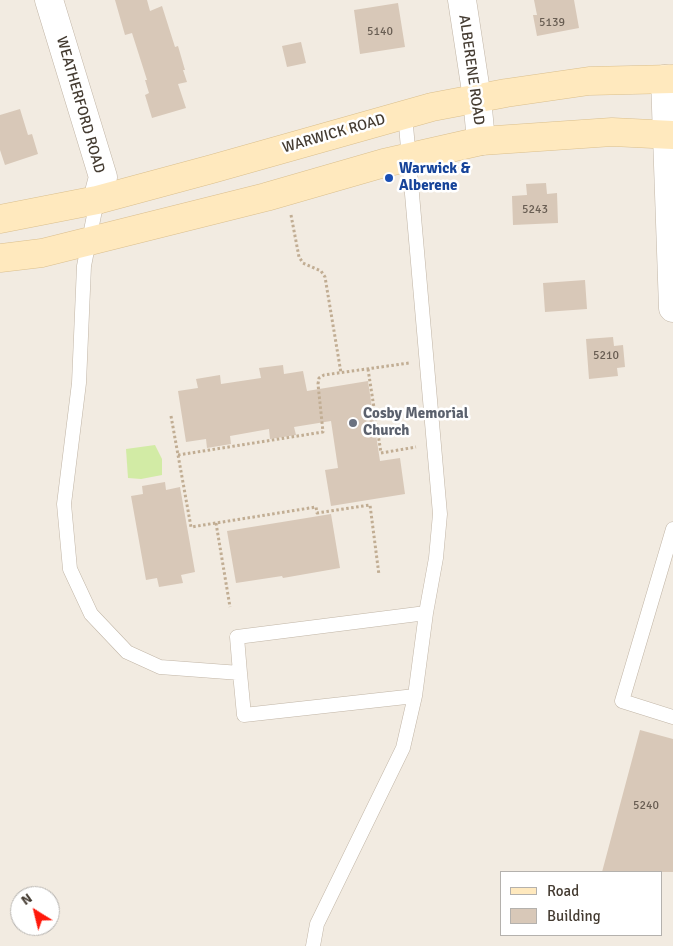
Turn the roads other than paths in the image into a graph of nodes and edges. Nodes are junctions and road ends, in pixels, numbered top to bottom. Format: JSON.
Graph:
{"nodes":[{"id":1,"x":49,"y":0,"type":"edge"},
{"id":2,"x":462,"y":0,"type":"edge"},
{"id":3,"x":669,"y":79,"type":"edge"},
{"id":4,"x":477,"y":98,"type":"junction"},
{"id":5,"x":405,"y":114,"type":"junction"},
{"id":6,"x":670,"y":135,"type":"edge"},
{"id":7,"x":481,"y":141,"type":"junction"},
{"id":8,"x":410,"y":157,"type":"junction"},
{"id":9,"x":97,"y":200,"type":"junction"},
{"id":10,"x":0,"y":219,"type":"edge"},
{"id":11,"x":89,"y":241,"type":"junction"},
{"id":12,"x":0,"y":258,"type":"edge"},
{"id":13,"x":672,"y":273,"type":"edge"},
{"id":14,"x":673,"y":308,"type":"edge"},
{"id":15,"x":673,"y":529,"type":"edge"},
{"id":16,"x":669,"y":554,"type":"edge"},
{"id":17,"x":426,"y":613,"type":"junction"},
{"id":18,"x":240,"y":672,"type":"junction"},
{"id":19,"x":415,"y":696,"type":"junction"},
{"id":20,"x":673,"y":717,"type":"edge"},
{"id":21,"x":314,"y":946,"type":"edge"}],
"edges":[{"from":1,"to":9,"type":"street","name":"WEATHERFORD ROAD"},
{"from":2,"to":4,"type":"street","name":"ALBERENE ROAD"},
{"from":3,"to":4,"type":"main road","name":"WARWICK ROAD"},
{"from":3,"to":6,"type":"street"},
{"from":4,"to":5,"type":"main road","name":"WARWICK ROAD"},
{"from":4,"to":7,"type":"street","name":"ALBERENE ROAD"},
{"from":5,"to":8,"type":"lane"},
{"from":5,"to":9,"type":"main road","name":"WARWICK ROAD"},
{"from":6,"to":7,"type":"main road"},
{"from":6,"to":13,"type":"street"},
{"from":7,"to":8,"type":"main road"},
{"from":8,"to":11,"type":"main road"},
{"from":8,"to":17,"type":"lane"},
{"from":9,"to":10,"type":"main road","name":"WARWICK ROAD"},
{"from":9,"to":11,"type":"lane","name":"WEATHERFORD ROAD"},
{"from":11,"to":12,"type":"main road"},
{"from":11,"to":18,"type":"lane","name":"WEATHERFORD ROAD"},
{"from":13,"to":14,"type":"street"},
{"from":15,"to":16,"type":"lane"},
{"from":16,"to":20,"type":"lane"},
{"from":17,"to":18,"type":"lane"},
{"from":17,"to":19,"type":"lane"},
{"from":18,"to":19,"type":"lane"},
{"from":19,"to":21,"type":"lane"}]}
